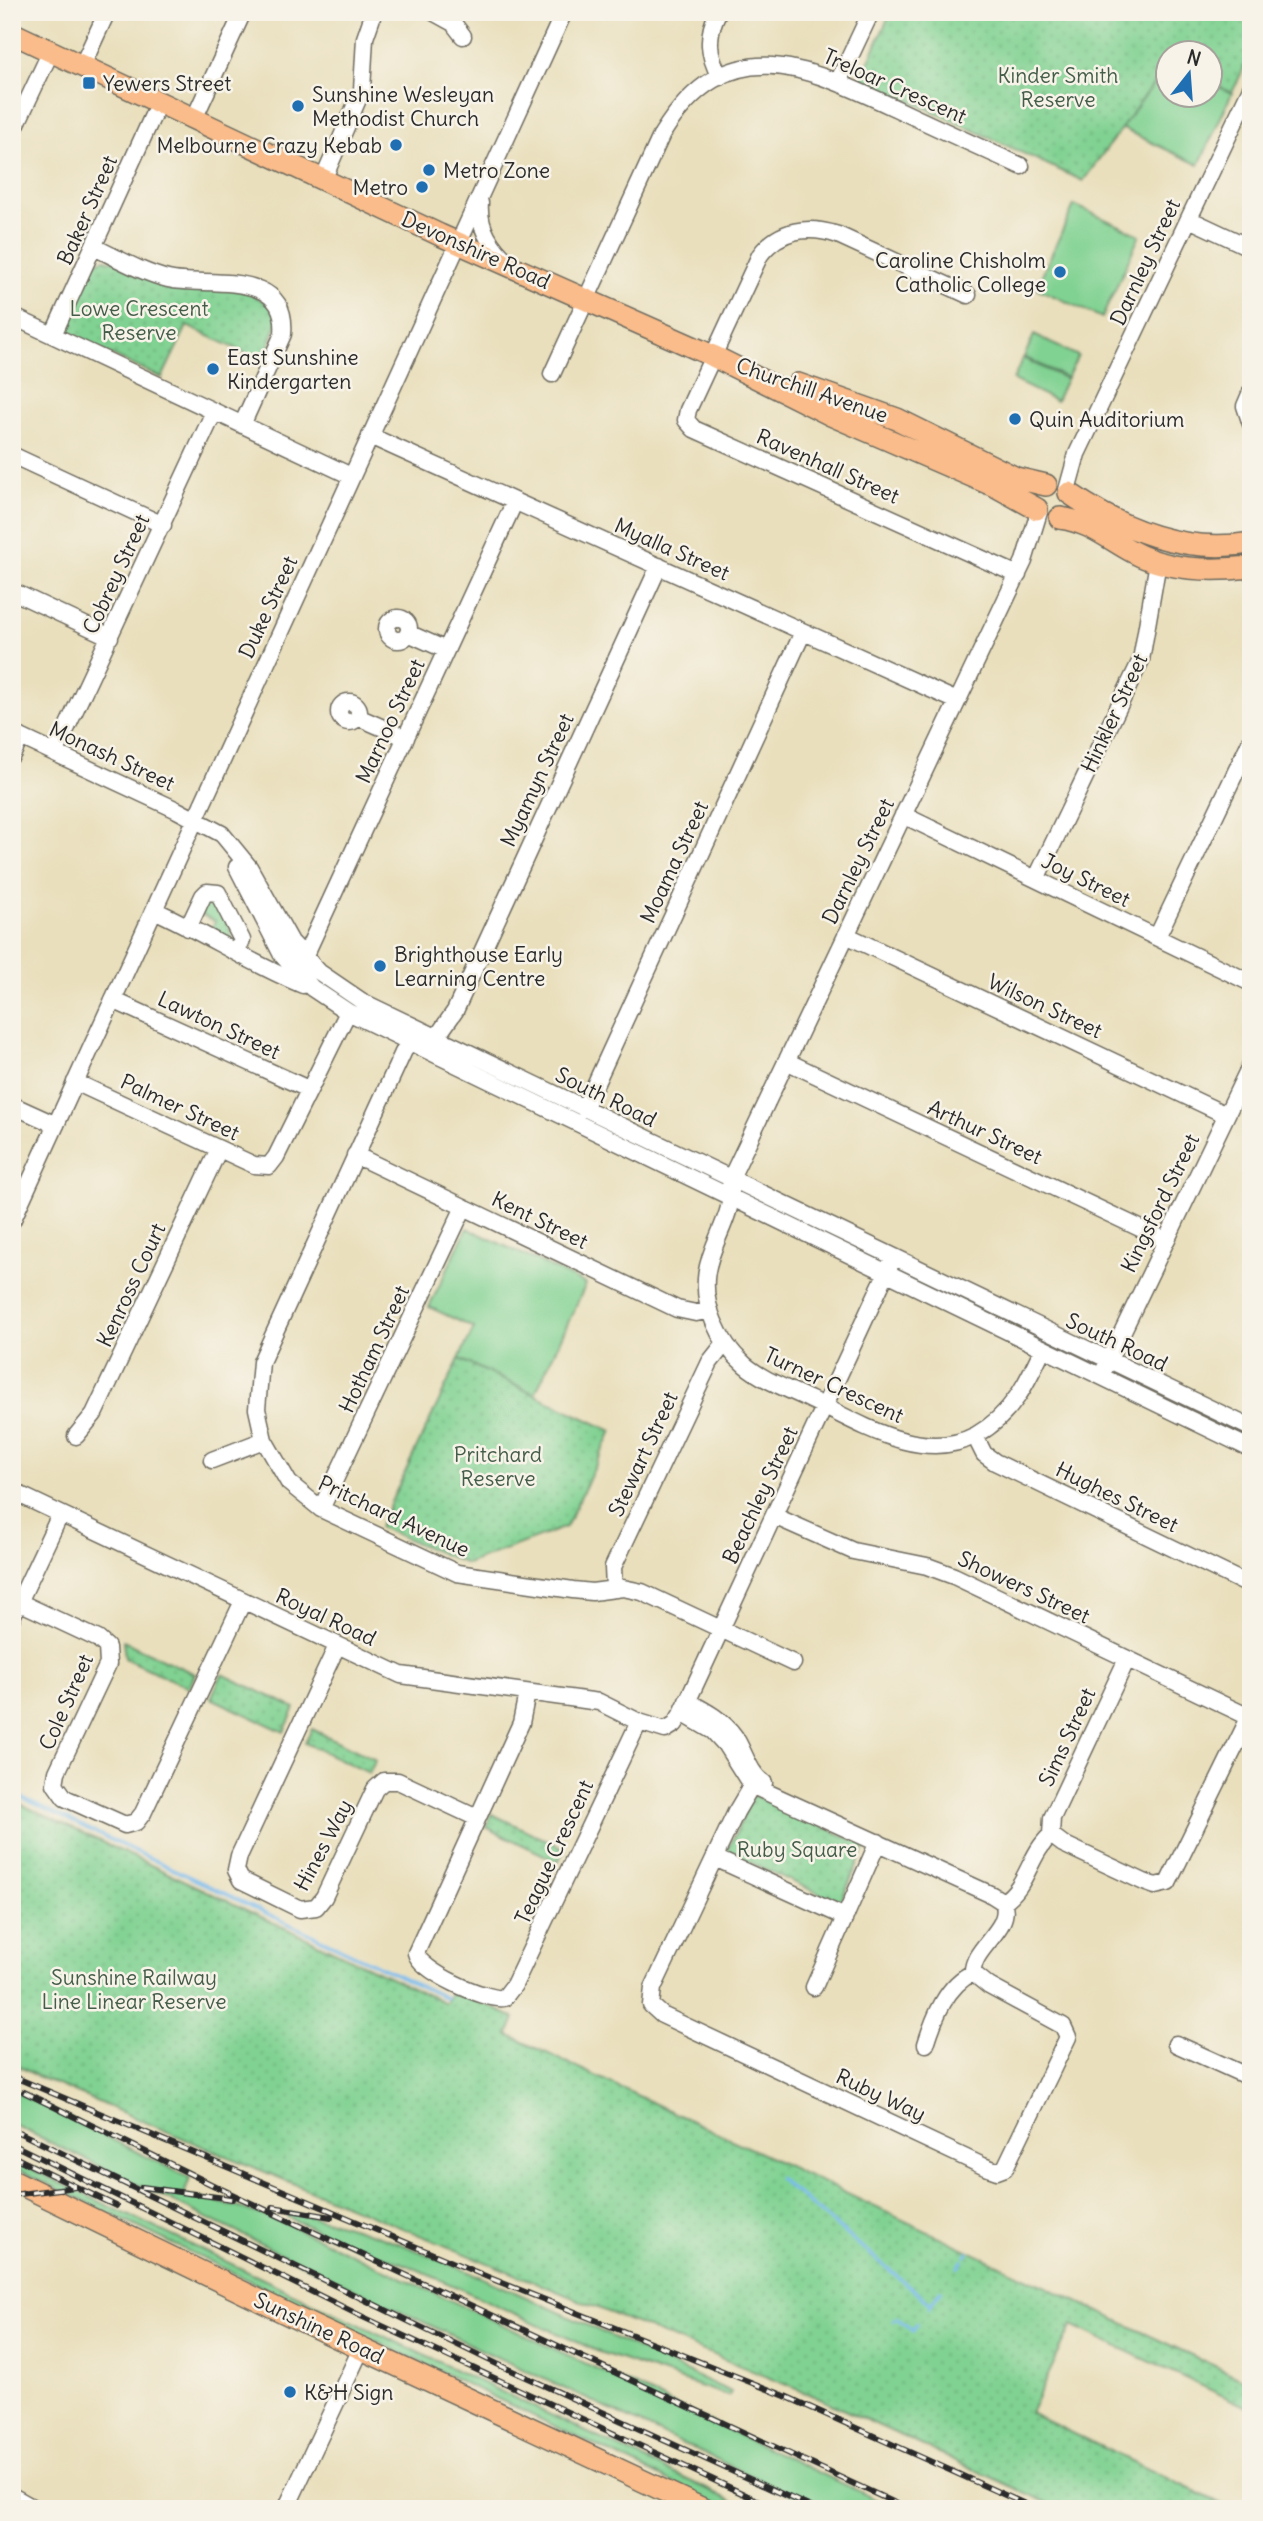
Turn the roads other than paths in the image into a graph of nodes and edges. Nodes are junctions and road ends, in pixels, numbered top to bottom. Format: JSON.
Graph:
{"nodes":[{"id":1,"x":107,"y":12,"type":"edge"},
{"id":2,"x":243,"y":12,"type":"edge"},
{"id":3,"x":374,"y":12,"type":"edge"},
{"id":4,"x":433,"y":12,"type":"edge"},
{"id":5,"x":564,"y":12,"type":"edge"},
{"id":6,"x":718,"y":12,"type":"edge"},
{"id":7,"x":871,"y":12,"type":"edge"},
{"id":8,"x":12,"y":33,"type":"edge"},
{"id":9,"x":463,"y":36,"type":"dead end"},
{"id":10,"x":51,"y":51,"type":"junction"},
{"id":11,"x":82,"y":66,"type":"junction"},
{"id":12,"x":720,"y":77,"type":"junction"},
{"id":13,"x":838,"y":82,"type":"junction"},
{"id":14,"x":1250,"y":94,"type":"edge"},
{"id":15,"x":159,"y":102,"type":"junction"},
{"id":16,"x":194,"y":119,"type":"junction"},
{"id":17,"x":12,"y":134,"type":"edge"},
{"id":18,"x":1021,"y":166,"type":"dead end"},
{"id":19,"x":323,"y":180,"type":"junction"},
{"id":20,"x":481,"y":197,"type":"junction"},
{"id":21,"x":1189,"y":219,"type":"junction"},
{"id":22,"x":458,"y":243,"type":"junction"},
{"id":23,"x":94,"y":247,"type":"junction"},
{"id":24,"x":1251,"y":248,"type":"edge"},
{"id":25,"x":516,"y":268,"type":"junction"},
{"id":26,"x":968,"y":295,"type":"dead end"},
{"id":27,"x":586,"y":299,"type":"junction"},
{"id":28,"x":12,"y":316,"type":"edge"},
{"id":29,"x":53,"y":335,"type":"junction"},
{"id":30,"x":713,"y":356,"type":"junction"},
{"id":31,"x":552,"y":374,"type":"dead end"},
{"id":32,"x":1251,"y":392,"type":"edge"},
{"id":33,"x":214,"y":412,"type":"junction"},
{"id":34,"x":1251,"y":424,"type":"edge"},
{"id":35,"x":243,"y":425,"type":"junction"},
{"id":36,"x":370,"y":436,"type":"junction"},
{"id":37,"x":12,"y":455,"type":"edge"},
{"id":38,"x":351,"y":476,"type":"junction"},
{"id":39,"x":1059,"y":488,"type":"junction"},
{"id":40,"x":514,"y":501,"type":"junction"},
{"id":41,"x":1048,"y":514,"type":"junction"},
{"id":42,"x":163,"y":524,"type":"junction"},
{"id":43,"x":1164,"y":539,"type":"junction"},
{"id":44,"x":1250,"y":549,"type":"edge"},
{"id":45,"x":1158,"y":562,"type":"junction"},
{"id":46,"x":659,"y":566,"type":"junction"},
{"id":47,"x":1251,"y":567,"type":"edge"},
{"id":48,"x":1021,"y":568,"type":"junction"},
{"id":49,"x":12,"y":591,"type":"edge"},
{"id":50,"x":803,"y":632,"type":"junction"},
{"id":51,"x":408,"y":633,"type":"dead end"},
{"id":52,"x":110,"y":637,"type":"junction"},
{"id":53,"x":446,"y":650,"type":"junction"},
{"id":54,"x":957,"y":701,"type":"junction"},
{"id":55,"x":358,"y":717,"type":"dead end"},
{"id":56,"x":16,"y":735,"type":"edge"},
{"id":57,"x":406,"y":738,"type":"junction"},
{"id":58,"x":1251,"y":740,"type":"edge"},
{"id":59,"x":55,"y":753,"type":"junction"},
{"id":60,"x":12,"y":755,"type":"edge"},
{"id":61,"x":903,"y":816,"type":"junction"},
{"id":62,"x":194,"y":819,"type":"junction"},
{"id":63,"x":1036,"y":879,"type":"junction"},
{"id":64,"x":154,"y":910,"type":"junction"},
{"id":65,"x":188,"y":928,"type":"junction"},
{"id":66,"x":846,"y":935,"type":"junction"},
{"id":67,"x":1157,"y":937,"type":"junction"},
{"id":68,"x":237,"y":951,"type":"junction"},
{"id":69,"x":304,"y":958,"type":"junction"},
{"id":70,"x":1251,"y":982,"type":"edge"},
{"id":71,"x":312,"y":988,"type":"junction"},
{"id":72,"x":113,"y":1000,"type":"junction"},
{"id":73,"x":454,"y":1011,"type":"junction"},
{"id":74,"x":348,"y":1012,"type":"junction"},
{"id":75,"x":412,"y":1035,"type":"junction"},
{"id":76,"x":436,"y":1038,"type":"junction"},
{"id":77,"x":452,"y":1046,"type":"junction"},
{"id":78,"x":786,"y":1061,"type":"junction"},
{"id":79,"x":1251,"y":1064,"type":"edge"},
{"id":80,"x":75,"y":1082,"type":"junction"},
{"id":81,"x":309,"y":1089,"type":"junction"},
{"id":82,"x":12,"y":1105,"type":"edge"},
{"id":83,"x":584,"y":1109,"type":"junction"},
{"id":84,"x":1226,"y":1115,"type":"junction"},
{"id":85,"x":56,"y":1125,"type":"junction"},
{"id":86,"x":219,"y":1149,"type":"junction"},
{"id":87,"x":355,"y":1155,"type":"junction"},
{"id":88,"x":730,"y":1180,"type":"junction"},
{"id":89,"x":733,"y":1199,"type":"junction"},
{"id":90,"x":464,"y":1206,"type":"junction"},
{"id":91,"x":12,"y":1221,"type":"edge"},
{"id":92,"x":1166,"y":1241,"type":"junction"},
{"id":93,"x":890,"y":1265,"type":"junction"},
{"id":94,"x":710,"y":1310,"type":"junction"},
{"id":95,"x":724,"y":1343,"type":"junction"},
{"id":96,"x":1043,"y":1348,"type":"junction"},
{"id":97,"x":1105,"y":1368,"type":"junction"},
{"id":98,"x":825,"y":1407,"type":"junction"},
{"id":99,"x":1251,"y":1428,"type":"edge"},
{"id":100,"x":76,"y":1436,"type":"dead end"},
{"id":101,"x":975,"y":1436,"type":"junction"},
{"id":102,"x":264,"y":1440,"type":"junction"},
{"id":103,"x":1251,"y":1449,"type":"edge"},
{"id":104,"x":212,"y":1460,"type":"dead end"},
{"id":105,"x":12,"y":1492,"type":"edge"},
{"id":106,"x":321,"y":1509,"type":"junction"},
{"id":107,"x":60,"y":1514,"type":"junction"},
{"id":108,"x":774,"y":1516,"type":"junction"},
{"id":109,"x":1251,"y":1586,"type":"edge"},
{"id":110,"x":614,"y":1588,"type":"junction"},
{"id":111,"x":243,"y":1601,"type":"junction"},
{"id":112,"x":16,"y":1610,"type":"edge"},
{"id":113,"x":720,"y":1629,"type":"junction"},
{"id":114,"x":337,"y":1646,"type":"junction"},
{"id":115,"x":1127,"y":1659,"type":"junction"},
{"id":116,"x":793,"y":1663,"type":"dead end"},
{"id":117,"x":527,"y":1693,"type":"junction"},
{"id":118,"x":684,"y":1707,"type":"junction"},
{"id":119,"x":1250,"y":1715,"type":"edge"},
{"id":120,"x":639,"y":1723,"type":"junction"},
{"id":121,"x":665,"y":1730,"type":"joint"},
{"id":122,"x":753,"y":1782,"type":"junction"},
{"id":123,"x":477,"y":1818,"type":"junction"},
{"id":124,"x":1051,"y":1835,"type":"junction"},
{"id":125,"x":878,"y":1842,"type":"junction"},
{"id":126,"x":715,"y":1858,"type":"junction"},
{"id":127,"x":1003,"y":1902,"type":"junction"},
{"id":128,"x":845,"y":1917,"type":"junction"},
{"id":129,"x":974,"y":1973,"type":"junction"},
{"id":130,"x":814,"y":1987,"type":"dead end"},
{"id":131,"x":926,"y":2044,"type":"dead end"},
{"id":132,"x":1176,"y":2044,"type":"dead end"},
{"id":133,"x":1251,"y":2078,"type":"edge"},
{"id":134,"x":12,"y":2180,"type":"edge"},
{"id":135,"x":361,"y":2349,"type":"junction"},
{"id":136,"x":12,"y":2496,"type":"edge"},
{"id":137,"x":35,"y":2509,"type":"edge"},
{"id":138,"x":286,"y":2509,"type":"edge"},
{"id":139,"x":703,"y":2509,"type":"edge"}],
"edges":[{"from":1,"to":11,"type":"street"},
{"from":2,"to":16,"type":"street"},
{"from":3,"to":19,"type":"street"},
{"from":4,"to":9,"type":"street"},
{"from":5,"to":20,"type":"street","name":"Duke Street"},
{"from":6,"to":12,"type":"street"},
{"from":7,"to":13,"type":"street"},
{"from":8,"to":10,"type":"main road","name":"Devonshire Road"},
{"from":10,"to":11,"type":"main road","name":"Devonshire Road"},
{"from":10,"to":17,"type":"street"},
{"from":11,"to":15,"type":"main road","name":"Devonshire Road"},
{"from":12,"to":13,"type":"street","name":"Treloar Crescent"},
{"from":12,"to":27,"type":"street","name":"Treloar Crescent"},
{"from":13,"to":18,"type":"street","name":"Treloar Crescent"},
{"from":14,"to":21,"type":"street","name":"Darnley Street"},
{"from":15,"to":16,"type":"main road","name":"Devonshire Road"},
{"from":15,"to":23,"type":"street","name":"Baker Street"},
{"from":16,"to":19,"type":"main road","name":"Devonshire Road"},
{"from":19,"to":22,"type":"main road","name":"Devonshire Road"},
{"from":20,"to":22,"type":"street","name":"Duke Street"},
{"from":20,"to":25,"type":"street"},
{"from":21,"to":24,"type":"street"},
{"from":21,"to":39,"type":"street","name":"Darnley Street"},
{"from":22,"to":25,"type":"main road","name":"Devonshire Road"},
{"from":22,"to":36,"type":"street","name":"Duke Street"},
{"from":23,"to":29,"type":"street","name":"Baker Street"},
{"from":23,"to":35,"type":"street"},
{"from":25,"to":27,"type":"main road","name":"Devonshire Road"},
{"from":26,"to":30,"type":"street"},
{"from":27,"to":30,"type":"main road","name":"Devonshire Road"},
{"from":27,"to":31,"type":"street","name":"Treloar Crescent"},
{"from":28,"to":29,"type":"street"},
{"from":29,"to":33,"type":"street"},
{"from":30,"to":39,"type":"main road","name":"Churchill Avenue"},
{"from":30,"to":41,"type":"main road","name":"Churchill Avenue"},
{"from":30,"to":48,"type":"street","name":"Ravenhall Street"},
{"from":32,"to":34,"type":"street"},
{"from":33,"to":35,"type":"street"},
{"from":33,"to":42,"type":"street","name":"Cobrey Street"},
{"from":35,"to":38,"type":"street"},
{"from":36,"to":38,"type":"street","name":"Duke Street"},
{"from":36,"to":40,"type":"street","name":"Myalla Street"},
{"from":37,"to":42,"type":"street"},
{"from":38,"to":62,"type":"street","name":"Duke Street"},
{"from":39,"to":41,"type":"main road"},
{"from":39,"to":41,"type":"main road"},
{"from":39,"to":43,"type":"main road","name":"Churchill Avenue"},
{"from":40,"to":46,"type":"street","name":"Myalla Street"},
{"from":40,"to":53,"type":"street","name":"Marnoo Street"},
{"from":41,"to":45,"type":"main road","name":"Churchill Avenue"},
{"from":41,"to":48,"type":"street","name":"Darnley Street"},
{"from":42,"to":52,"type":"street","name":"Cobrey Street"},
{"from":43,"to":44,"type":"main road","name":"Churchill Avenue"},
{"from":43,"to":45,"type":"main road","name":"Hinkler Street"},
{"from":45,"to":47,"type":"main road","name":"Churchill Avenue"},
{"from":45,"to":63,"type":"street","name":"Hinkler Street"},
{"from":46,"to":50,"type":"street","name":"Myalla Street"},
{"from":46,"to":73,"type":"street","name":"Myamyn Street"},
{"from":48,"to":54,"type":"street","name":"Darnley Street"},
{"from":49,"to":52,"type":"street"},
{"from":50,"to":54,"type":"street","name":"Myalla Street"},
{"from":50,"to":83,"type":"street","name":"Moama Street"},
{"from":51,"to":53,"type":"street"},
{"from":52,"to":59,"type":"street","name":"Cobrey Street"},
{"from":53,"to":57,"type":"street","name":"Marnoo Street"},
{"from":54,"to":61,"type":"street","name":"Darnley Street"},
{"from":55,"to":57,"type":"street"},
{"from":56,"to":59,"type":"street","name":"Monash Street"},
{"from":56,"to":60,"type":"street"},
{"from":57,"to":69,"type":"street","name":"Marnoo Street"},
{"from":58,"to":67,"type":"street"},
{"from":59,"to":62,"type":"street","name":"Monash Street"},
{"from":61,"to":63,"type":"street","name":"Joy Street"},
{"from":61,"to":66,"type":"street","name":"Darnley Street"},
{"from":62,"to":64,"type":"street","name":"Duke Street"},
{"from":62,"to":69,"type":"street","name":"South Road"},
{"from":62,"to":71,"type":"street","name":"South Road"},
{"from":63,"to":67,"type":"street","name":"Joy Street"},
{"from":64,"to":65,"type":"street","name":"South Road"},
{"from":64,"to":72,"type":"street","name":"Duke Street"},
{"from":65,"to":68,"type":"street","name":"South Road"},
{"from":65,"to":68,"type":"street"},
{"from":66,"to":78,"type":"street","name":"Darnley Street"},
{"from":66,"to":84,"type":"street","name":"Wilson Street"},
{"from":67,"to":70,"type":"street","name":"Joy Street"},
{"from":68,"to":71,"type":"street","name":"South Road"},
{"from":69,"to":75,"type":"street","name":"South Road"},
{"from":71,"to":74,"type":"street","name":"South Road"},
{"from":72,"to":80,"type":"street","name":"Duke Street"},
{"from":72,"to":81,"type":"street","name":"Lawton Street"},
{"from":73,"to":76,"type":"street","name":"Myamyn Street"},
{"from":73,"to":77,"type":"street","name":"Myamyn Street"},
{"from":74,"to":75,"type":"street","name":"South Road"},
{"from":74,"to":81,"type":"street"},
{"from":75,"to":76,"type":"street","name":"South Road"},
{"from":75,"to":87,"type":"street","name":"Pritchard Avenue"},
{"from":75,"to":89,"type":"street","name":"South Road"},
{"from":76,"to":77,"type":"street","name":"South Road"},
{"from":77,"to":83,"type":"street","name":"South Road"},
{"from":78,"to":88,"type":"street","name":"Darnley Street"},
{"from":78,"to":92,"type":"street","name":"Arthur Street"},
{"from":79,"to":84,"type":"street","name":"Kingsford Street"},
{"from":80,"to":85,"type":"street","name":"Duke Street"},
{"from":80,"to":86,"type":"street","name":"Palmer Street"},
{"from":81,"to":86,"type":"street","name":"Palmer Street"},
{"from":82,"to":85,"type":"street"},
{"from":83,"to":88,"type":"street","name":"South Road"},
{"from":84,"to":92,"type":"street","name":"Kingsford Street"},
{"from":85,"to":91,"type":"street","name":"Duke Street"},
{"from":86,"to":100,"type":"street","name":"Kenross Court"},
{"from":87,"to":90,"type":"street","name":"Kent Street"},
{"from":87,"to":102,"type":"street","name":"Pritchard Avenue"},
{"from":88,"to":89,"type":"street"},
{"from":88,"to":93,"type":"street","name":"South Road"},
{"from":89,"to":93,"type":"street","name":"South Road"},
{"from":89,"to":94,"type":"street","name":"Turner Crescent"},
{"from":90,"to":94,"type":"street","name":"Kent Street"},
{"from":90,"to":106,"type":"street","name":"Hotham Street"},
{"from":92,"to":97,"type":"street","name":"Kingsford Street"},
{"from":93,"to":96,"type":"street","name":"South Road"},
{"from":93,"to":97,"type":"street","name":"South Road"},
{"from":93,"to":98,"type":"street","name":"Beachley Street"},
{"from":94,"to":95,"type":"street","name":"Turner Crescent"},
{"from":95,"to":98,"type":"street","name":"Turner Crescent"},
{"from":95,"to":110,"type":"street","name":"Stewart Street"},
{"from":96,"to":97,"type":"street","name":"South Road"},
{"from":96,"to":101,"type":"street","name":"Turner Crescent"},
{"from":97,"to":99,"type":"street","name":"South Road"},
{"from":97,"to":103,"type":"street","name":"South Road"},
{"from":98,"to":101,"type":"street","name":"Turner Crescent"},
{"from":98,"to":108,"type":"street","name":"Beachley Street"},
{"from":101,"to":109,"type":"street","name":"Hughes Street"},
{"from":102,"to":104,"type":"street"},
{"from":102,"to":106,"type":"street","name":"Pritchard Avenue"},
{"from":105,"to":107,"type":"street","name":"Royal Road"},
{"from":106,"to":110,"type":"street","name":"Pritchard Avenue"},
{"from":107,"to":111,"type":"street","name":"Royal Road"},
{"from":107,"to":112,"type":"street"},
{"from":108,"to":113,"type":"street","name":"Beachley Street"},
{"from":108,"to":115,"type":"street","name":"Showers Street"},
{"from":110,"to":113,"type":"street","name":"Pritchard Avenue"},
{"from":111,"to":112,"type":"street","name":"Cole Street"},
{"from":111,"to":114,"type":"street","name":"Royal Road"},
{"from":113,"to":116,"type":"street","name":"Pritchard Avenue"},
{"from":113,"to":118,"type":"street","name":"Beachley Street"},
{"from":114,"to":117,"type":"street","name":"Royal Road"},
{"from":114,"to":123,"type":"street","name":"Hines Way"},
{"from":115,"to":119,"type":"street","name":"Showers Street"},
{"from":115,"to":124,"type":"street","name":"Sims Street"},
{"from":117,"to":120,"type":"street","name":"Royal Road"},
{"from":117,"to":123,"type":"street"},
{"from":118,"to":121,"type":"street","name":"Beachley Street"},
{"from":118,"to":122,"type":"street"},
{"from":119,"to":124,"type":"street"},
{"from":120,"to":121,"type":"street","name":"Royal Road"},
{"from":120,"to":123,"type":"street","name":"Teague Crescent"},
{"from":122,"to":125,"type":"street"},
{"from":122,"to":126,"type":"street","name":"Ruby Way"},
{"from":124,"to":127,"type":"street"},
{"from":125,"to":127,"type":"street"},
{"from":125,"to":128,"type":"street"},
{"from":126,"to":128,"type":"street"},
{"from":126,"to":129,"type":"street","name":"Ruby Way"},
{"from":127,"to":129,"type":"street"},
{"from":128,"to":130,"type":"street"},
{"from":129,"to":131,"type":"street"},
{"from":132,"to":133,"type":"street"},
{"from":134,"to":135,"type":"main road","name":"Sunshine Road"},
{"from":135,"to":138,"type":"street"},
{"from":135,"to":139,"type":"main road","name":"Sunshine Road"},
{"from":136,"to":137,"type":"street"}]}
